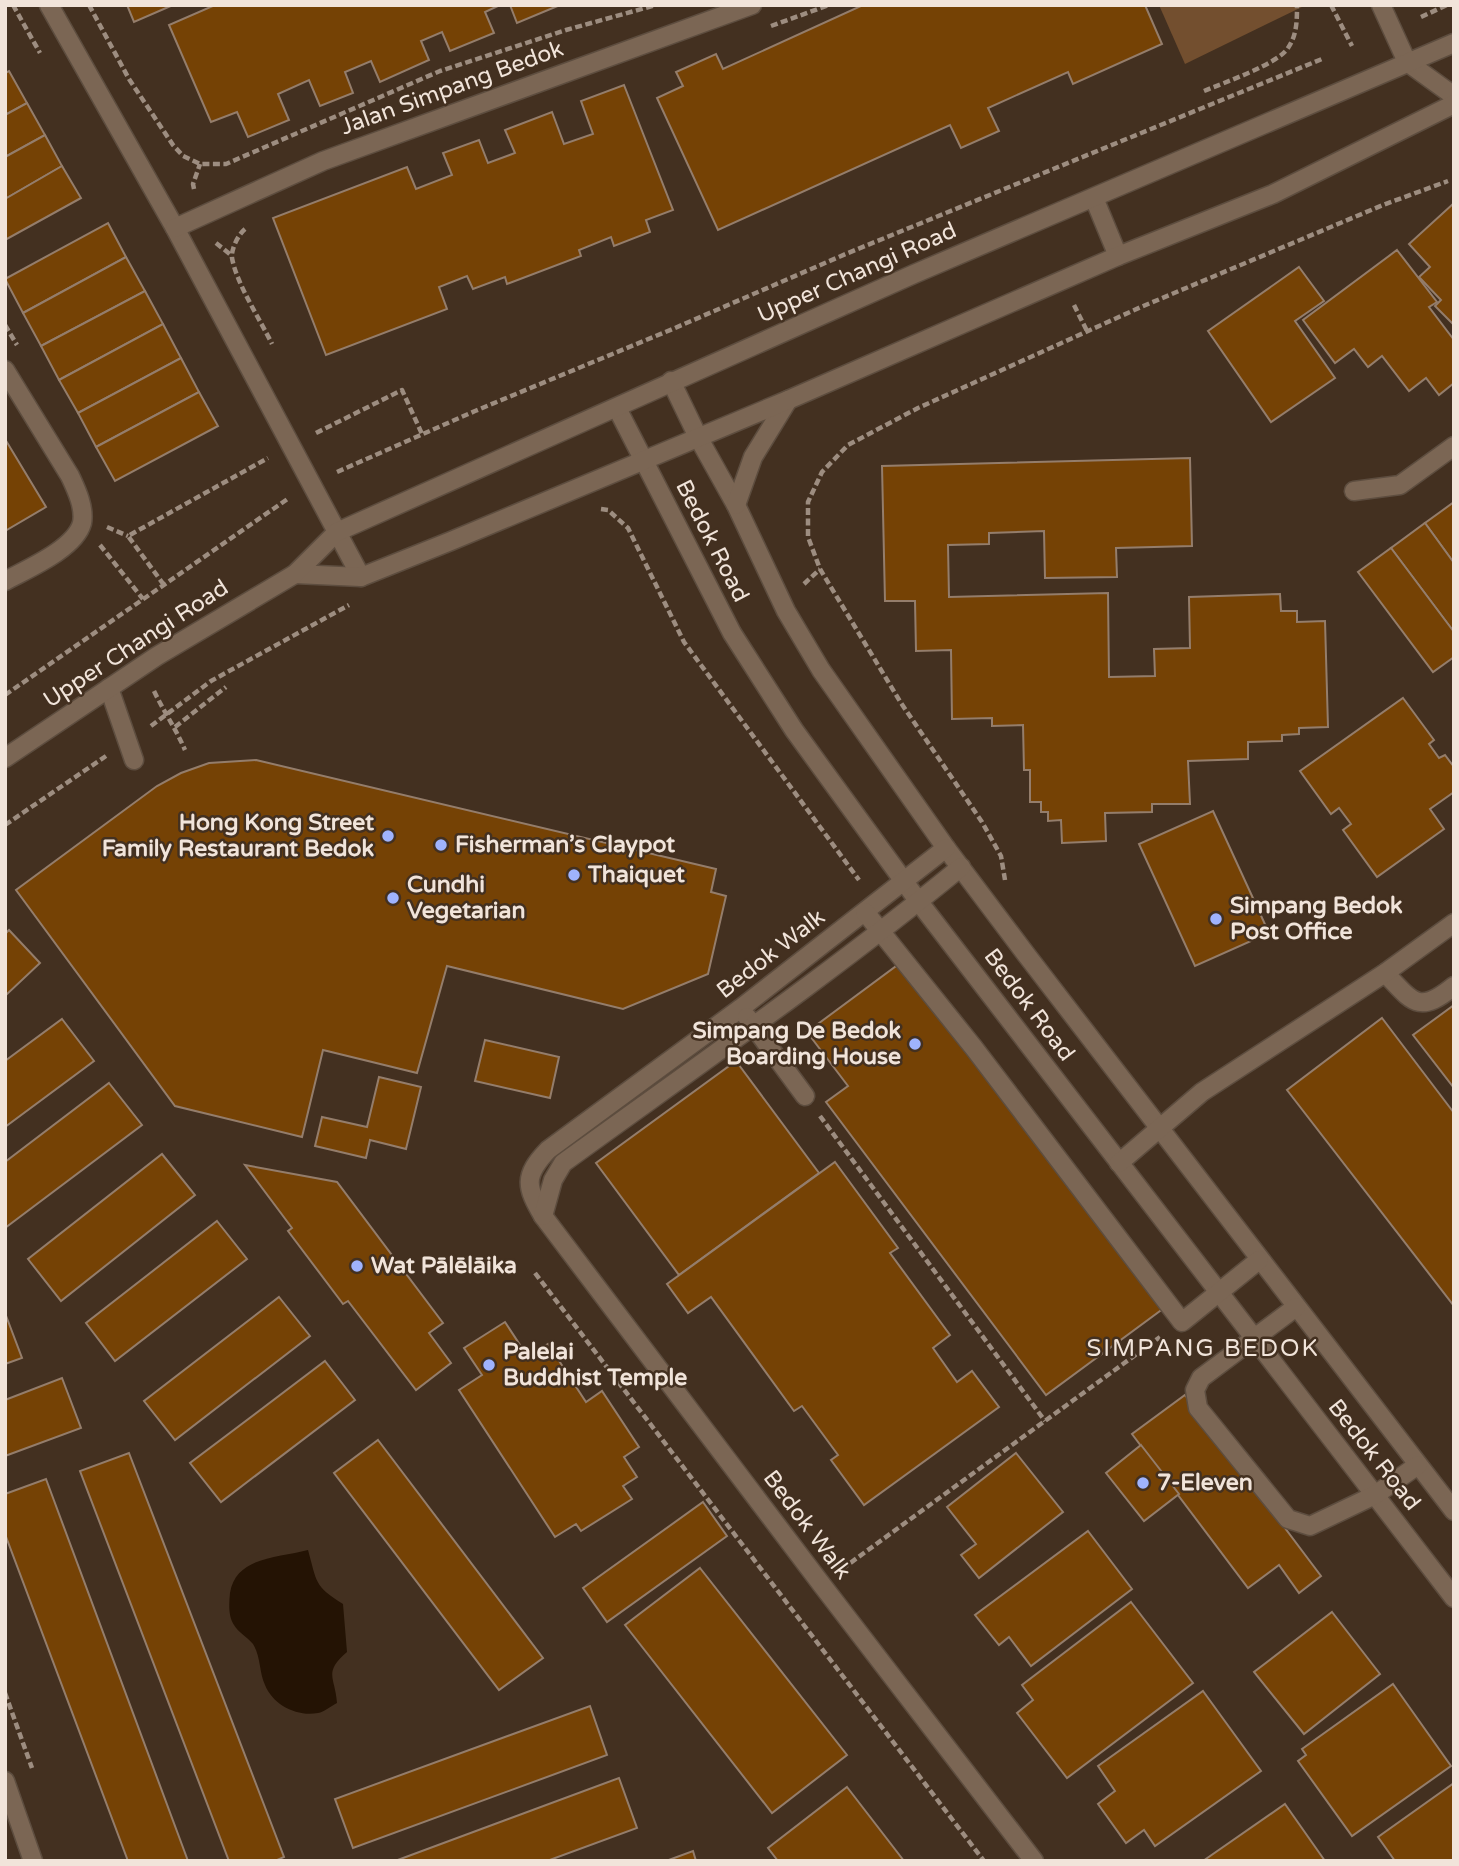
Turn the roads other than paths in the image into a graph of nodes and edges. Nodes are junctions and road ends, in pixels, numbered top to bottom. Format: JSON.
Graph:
{"nodes":[{"id":1,"x":49,"y":5,"type":"edge"},
{"id":2,"x":752,"y":5,"type":"edge"},
{"id":3,"x":1381,"y":5,"type":"edge"},
{"id":4,"x":1454,"y":43,"type":"edge"},
{"id":5,"x":1407,"y":62,"type":"junction"},
{"id":6,"x":1454,"y":96,"type":"edge"},
{"id":7,"x":1454,"y":104,"type":"edge"},
{"id":8,"x":1094,"y":198,"type":"junction"},
{"id":9,"x":175,"y":228,"type":"junction"},
{"id":10,"x":1118,"y":256,"type":"junction"},
{"id":11,"x":5,"y":370,"type":"edge"},
{"id":12,"x":671,"y":381,"type":"junction"},
{"id":13,"x":788,"y":400,"type":"junction"},
{"id":14,"x":617,"y":408,"type":"junction"},
{"id":15,"x":698,"y":437,"type":"junction"},
{"id":16,"x":1454,"y":446,"type":"edge"},
{"id":17,"x":642,"y":460,"type":"junction"},
{"id":18,"x":1354,"y":491,"type":"dead end"},
{"id":19,"x":736,"y":505,"type":"junction"},
{"id":20,"x":337,"y":532,"type":"junction"},
{"id":21,"x":295,"y":574,"type":"junction"},
{"id":22,"x":361,"y":577,"type":"junction"},
{"id":23,"x":5,"y":581,"type":"edge"},
{"id":24,"x":109,"y":688,"type":"junction"},
{"id":25,"x":5,"y":758,"type":"edge"},
{"id":26,"x":134,"y":760,"type":"dead end"},
{"id":27,"x":946,"y":848,"type":"junction"},
{"id":28,"x":961,"y":867,"type":"junction"},
{"id":29,"x":904,"y":882,"type":"junction"},
{"id":30,"x":919,"y":902,"type":"junction"},
{"id":31,"x":871,"y":908,"type":"junction"},
{"id":32,"x":1454,"y":923,"type":"edge"},
{"id":33,"x":880,"y":931,"type":"junction"},
{"id":34,"x":1385,"y":973,"type":"junction"},
{"id":35,"x":1454,"y":986,"type":"edge"},
{"id":36,"x":741,"y":1009,"type":"junction"},
{"id":37,"x":754,"y":1025,"type":"junction"},
{"id":38,"x":805,"y":1096,"type":"road end"},
{"id":39,"x":1158,"y":1129,"type":"junction"},
{"id":40,"x":1119,"y":1163,"type":"junction"},
{"id":41,"x":543,"y":1216,"type":"junction"},
{"id":42,"x":1259,"y":1260,"type":"junction"},
{"id":43,"x":1220,"y":1294,"type":"junction"},
{"id":44,"x":1296,"y":1307,"type":"junction"},
{"id":45,"x":1254,"y":1338,"type":"junction"},
{"id":46,"x":1418,"y":1465,"type":"junction"},
{"id":47,"x":1375,"y":1495,"type":"junction"},
{"id":48,"x":1454,"y":1511,"type":"edge"},
{"id":49,"x":1452,"y":1593,"type":"edge"},
{"id":50,"x":5,"y":1781,"type":"edge"},
{"id":51,"x":33,"y":1861,"type":"edge"},
{"id":52,"x":1034,"y":1861,"type":"edge"}],
"edges":[{"from":1,"to":9,"type":"street"},
{"from":2,"to":9,"type":"street","name":"Jalan Simpang Bedok"},
{"from":3,"to":5,"type":"street"},
{"from":4,"to":5,"type":"street","name":"Upper Changi Road"},
{"from":5,"to":6,"type":"street"},
{"from":5,"to":8,"type":"street","name":"Upper Changi Road"},
{"from":7,"to":10,"type":"street"},
{"from":8,"to":10,"type":"street"},
{"from":8,"to":12,"type":"street","name":"Upper Changi Road"},
{"from":9,"to":20,"type":"street"},
{"from":10,"to":13,"type":"street"},
{"from":11,"to":23,"type":"street"},
{"from":12,"to":14,"type":"street","name":"Upper Changi Road"},
{"from":12,"to":15,"type":"street","name":"Bedok Road"},
{"from":13,"to":15,"type":"street"},
{"from":13,"to":19,"type":"street"},
{"from":14,"to":17,"type":"street","name":"Bedok Road"},
{"from":14,"to":20,"type":"street","name":"Upper Changi Road"},
{"from":15,"to":17,"type":"street"},
{"from":15,"to":19,"type":"street","name":"Bedok Road"},
{"from":16,"to":18,"type":"street"},
{"from":17,"to":22,"type":"street"},
{"from":17,"to":29,"type":"street","name":"Bedok Road"},
{"from":19,"to":27,"type":"street","name":"Bedok Road"},
{"from":20,"to":21,"type":"street","name":"Upper Changi Road"},
{"from":20,"to":22,"type":"street"},
{"from":21,"to":22,"type":"street"},
{"from":21,"to":24,"type":"street","name":"Upper Changi Road"},
{"from":24,"to":25,"type":"street","name":"Upper Changi Road"},
{"from":24,"to":26,"type":"street"},
{"from":27,"to":28,"type":"street","name":"Bedok Road"},
{"from":27,"to":29,"type":"street","name":"Bedok Walk"},
{"from":28,"to":30,"type":"street","name":"Bedok Walk"},
{"from":28,"to":39,"type":"street","name":"Bedok Road"},
{"from":29,"to":30,"type":"street","name":"Bedok Road"},
{"from":29,"to":31,"type":"street","name":"Bedok Walk"},
{"from":30,"to":33,"type":"street","name":"Bedok Walk"},
{"from":30,"to":40,"type":"street","name":"Bedok Road"},
{"from":31,"to":33,"type":"street"},
{"from":31,"to":36,"type":"street","name":"Bedok Walk"},
{"from":32,"to":34,"type":"street"},
{"from":33,"to":37,"type":"street","name":"Bedok Walk"},
{"from":33,"to":43,"type":"street"},
{"from":34,"to":35,"type":"street"},
{"from":34,"to":39,"type":"street"},
{"from":36,"to":37,"type":"street"},
{"from":36,"to":41,"type":"street","name":"Bedok Walk"},
{"from":37,"to":38,"type":"street"},
{"from":37,"to":41,"type":"street","name":"Bedok Walk"},
{"from":39,"to":40,"type":"street"},
{"from":39,"to":42,"type":"street","name":"Bedok Road"},
{"from":40,"to":43,"type":"street","name":"Bedok Road"},
{"from":41,"to":52,"type":"street","name":"Bedok Walk"},
{"from":42,"to":43,"type":"street"},
{"from":42,"to":44,"type":"street","name":"Bedok Road"},
{"from":43,"to":45,"type":"street","name":"Bedok Road"},
{"from":44,"to":45,"type":"street"},
{"from":44,"to":46,"type":"street","name":"Bedok Road"},
{"from":45,"to":47,"type":"street","name":"Bedok Road"},
{"from":45,"to":47,"type":"street"},
{"from":46,"to":47,"type":"street"},
{"from":46,"to":48,"type":"street","name":"Bedok Road"},
{"from":47,"to":49,"type":"street","name":"Bedok Road"},
{"from":50,"to":51,"type":"street"}]}
